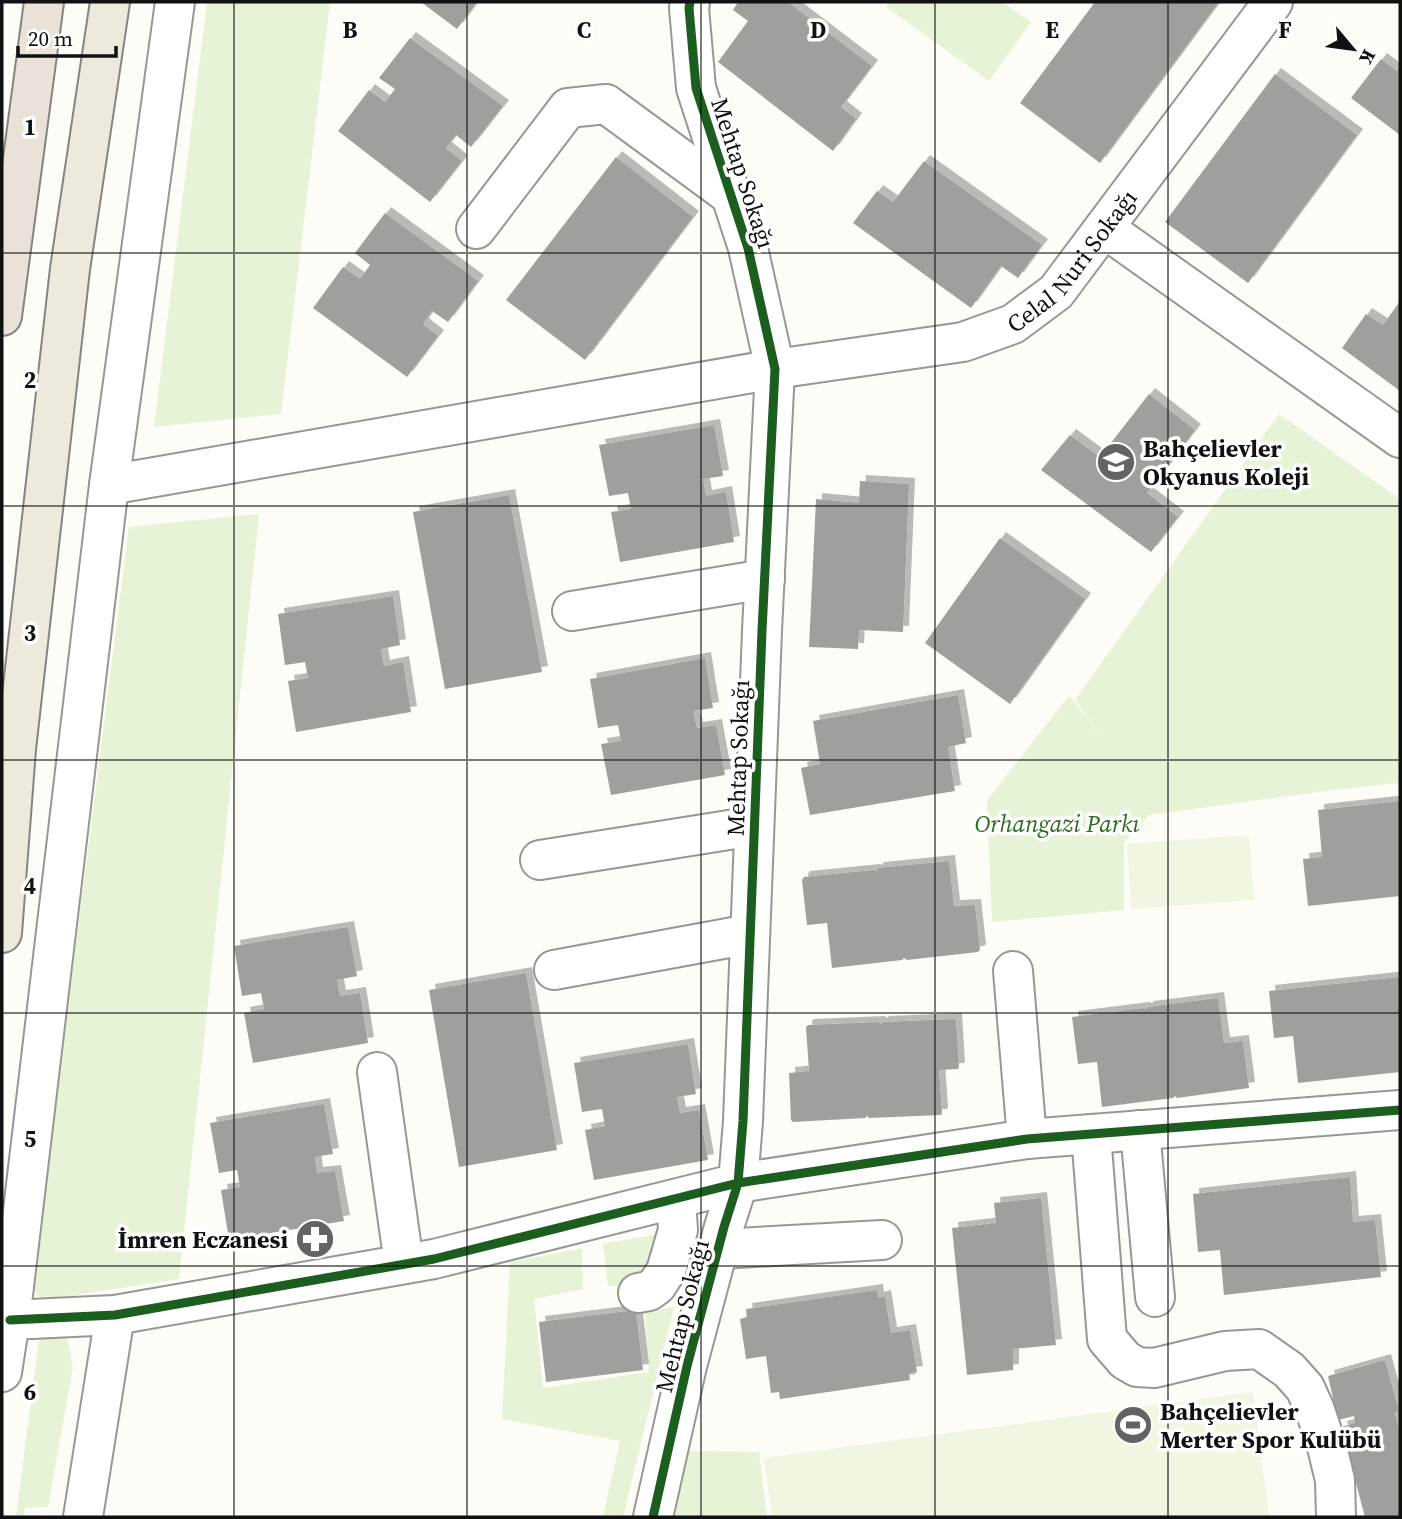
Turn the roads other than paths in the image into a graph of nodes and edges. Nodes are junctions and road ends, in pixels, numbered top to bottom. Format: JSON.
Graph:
{"nodes":[{"id":1,"x":110,"y":2,"type":"edge"},
{"id":2,"x":175,"y":2,"type":"edge"},
{"id":3,"x":690,"y":2,"type":"edge"},
{"id":4,"x":1273,"y":2,"type":"edge"},
{"id":5,"x":44,"y":11,"type":"edge"},
{"id":6,"x":730,"y":194,"type":"junction"},
{"id":7,"x":1104,"y":228,"type":"junction"},
{"id":8,"x":476,"y":229,"type":"dead end"},
{"id":9,"x":2,"y":316,"type":"edge"},
{"id":10,"x":775,"y":369,"type":"junction"},
{"id":11,"x":1400,"y":438,"type":"edge"},
{"id":12,"x":109,"y":485,"type":"junction"},
{"id":13,"x":765,"y":579,"type":"junction"},
{"id":14,"x":572,"y":611,"type":"dead end"},
{"id":15,"x":754,"y":826,"type":"junction"},
{"id":16,"x":540,"y":860,"type":"dead end"},
{"id":17,"x":2,"y":933,"type":"edge"},
{"id":18,"x":750,"y":934,"type":"junction"},
{"id":19,"x":554,"y":970,"type":"dead end"},
{"id":20,"x":1013,"y":971,"type":"dead end"},
{"id":21,"x":377,"y":1072,"type":"dead end"},
{"id":22,"x":1400,"y":1110,"type":"edge"},
{"id":23,"x":1140,"y":1130,"type":"junction"},
{"id":24,"x":1091,"y":1135,"type":"junction"},
{"id":25,"x":1027,"y":1139,"type":"junction"},
{"id":26,"x":738,"y":1183,"type":"junction"},
{"id":27,"x":676,"y":1199,"type":"junction"},
{"id":28,"x":881,"y":1240,"type":"dead end"},
{"id":29,"x":719,"y":1249,"type":"junction"},
{"id":30,"x":404,"y":1264,"type":"junction"},
{"id":31,"x":638,"y":1293,"type":"dead end"},
{"id":32,"x":1155,"y":1297,"type":"dead end"},
{"id":33,"x":115,"y":1315,"type":"junction"},
{"id":34,"x":10,"y":1320,"type":"junction"},
{"id":35,"x":2,"y":1372,"type":"edge"},
{"id":36,"x":83,"y":1517,"type":"edge"},
{"id":37,"x":653,"y":1517,"type":"edge"},
{"id":38,"x":1336,"y":1517,"type":"edge"}],
"edges":[{"from":1,"to":17,"type":"main road"},
{"from":2,"to":12,"type":"street"},
{"from":3,"to":6,"type":"street","name":"Mehtap Sokağı"},
{"from":4,"to":7,"type":"street","name":"Celal Nuri Sokağı"},
{"from":5,"to":9,"type":"highway"},
{"from":6,"to":8,"type":"street"},
{"from":6,"to":10,"type":"street","name":"Mehtap Sokağı"},
{"from":7,"to":10,"type":"street","name":"Celal Nuri Sokağı"},
{"from":7,"to":11,"type":"street"},
{"from":10,"to":12,"type":"street","name":"Celal Nuri Sokağı"},
{"from":10,"to":13,"type":"street","name":"Mehtap Sokağı"},
{"from":12,"to":34,"type":"street"},
{"from":13,"to":14,"type":"street"},
{"from":13,"to":15,"type":"street","name":"Mehtap Sokağı"},
{"from":15,"to":16,"type":"street"},
{"from":15,"to":18,"type":"street","name":"Mehtap Sokağı"},
{"from":18,"to":19,"type":"street"},
{"from":18,"to":26,"type":"street","name":"Mehtap Sokağı"},
{"from":20,"to":25,"type":"street"},
{"from":21,"to":30,"type":"street"},
{"from":22,"to":23,"type":"street"},
{"from":23,"to":24,"type":"street"},
{"from":23,"to":32,"type":"street"},
{"from":24,"to":25,"type":"street"},
{"from":24,"to":38,"type":"street"},
{"from":25,"to":26,"type":"street"},
{"from":26,"to":27,"type":"street"},
{"from":26,"to":29,"type":"street","name":"Mehtap Sokağı"},
{"from":27,"to":30,"type":"street"},
{"from":27,"to":31,"type":"street"},
{"from":28,"to":29,"type":"street"},
{"from":29,"to":37,"type":"street","name":"Mehtap Sokağı"},
{"from":30,"to":33,"type":"street"},
{"from":33,"to":34,"type":"street"},
{"from":33,"to":36,"type":"street"},
{"from":34,"to":35,"type":"street"}]}
